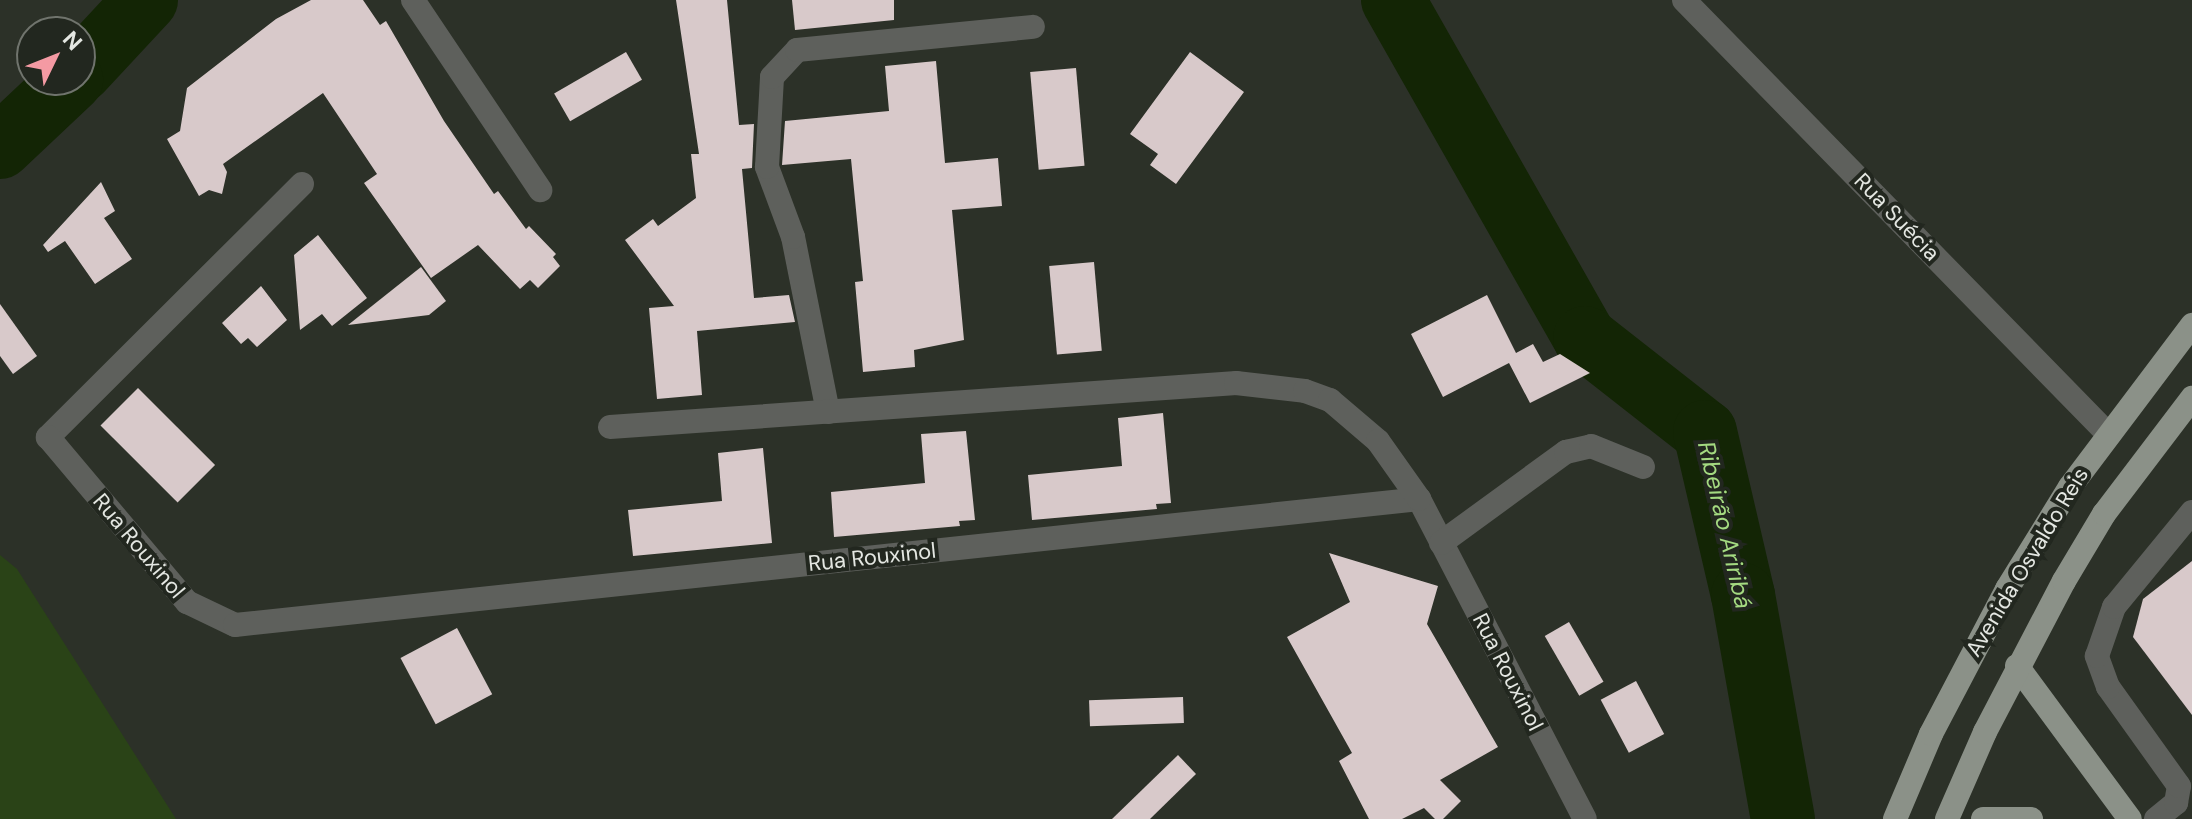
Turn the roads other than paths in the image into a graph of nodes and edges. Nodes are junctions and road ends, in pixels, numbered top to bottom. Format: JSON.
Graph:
{"nodes":[{"id":1,"x":413,"y":0,"type":"edge"},
{"id":2,"x":1684,"y":0,"type":"edge"},
{"id":3,"x":1033,"y":27,"type":"dead end"},
{"id":4,"x":302,"y":184,"type":"dead end"},
{"id":5,"x":540,"y":190,"type":"dead end"},
{"id":6,"x":2192,"y":325,"type":"edge"},
{"id":7,"x":2189,"y":408,"type":"edge"},
{"id":8,"x":828,"y":412,"type":"junction"},
{"id":9,"x":610,"y":427,"type":"dead end"},
{"id":10,"x":2109,"y":435,"type":"junction"},
{"id":11,"x":1643,"y":467,"type":"dead end"},
{"id":12,"x":1419,"y":499,"type":"junction"},
{"id":13,"x":2192,"y":512,"type":"edge"},
{"id":14,"x":1441,"y":543,"type":"junction"},
{"id":15,"x":2017,"y":666,"type":"junction"},
{"id":16,"x":1585,"y":819,"type":"edge"},
{"id":17,"x":1895,"y":819,"type":"edge"},
{"id":18,"x":1947,"y":819,"type":"edge"},
{"id":19,"x":1983,"y":819,"type":"edge"},
{"id":20,"x":2031,"y":819,"type":"edge"},
{"id":21,"x":2130,"y":819,"type":"edge"},
{"id":22,"x":2156,"y":819,"type":"edge"}],
"edges":[{"from":1,"to":5,"type":"street"},
{"from":2,"to":10,"type":"street","name":"Rua Suécia"},
{"from":3,"to":8,"type":"street"},
{"from":4,"to":12,"type":"street","name":"Rua Rouxinol"},
{"from":6,"to":10,"type":"main road","name":"Avenida Osvaldo Reis"},
{"from":7,"to":15,"type":"main road","name":"Avenida Osvaldo Reis"},
{"from":8,"to":9,"type":"street"},
{"from":8,"to":12,"type":"street"},
{"from":10,"to":17,"type":"main road","name":"Avenida Osvaldo Reis"},
{"from":11,"to":14,"type":"street"},
{"from":12,"to":14,"type":"street","name":"Rua Rouxinol"},
{"from":13,"to":22,"type":"street"},
{"from":14,"to":16,"type":"street","name":"Rua Rouxinol"},
{"from":15,"to":18,"type":"main road","name":"Avenida Osvaldo Reis"},
{"from":15,"to":21,"type":"main road"},
{"from":19,"to":20,"type":"main road"}]}
